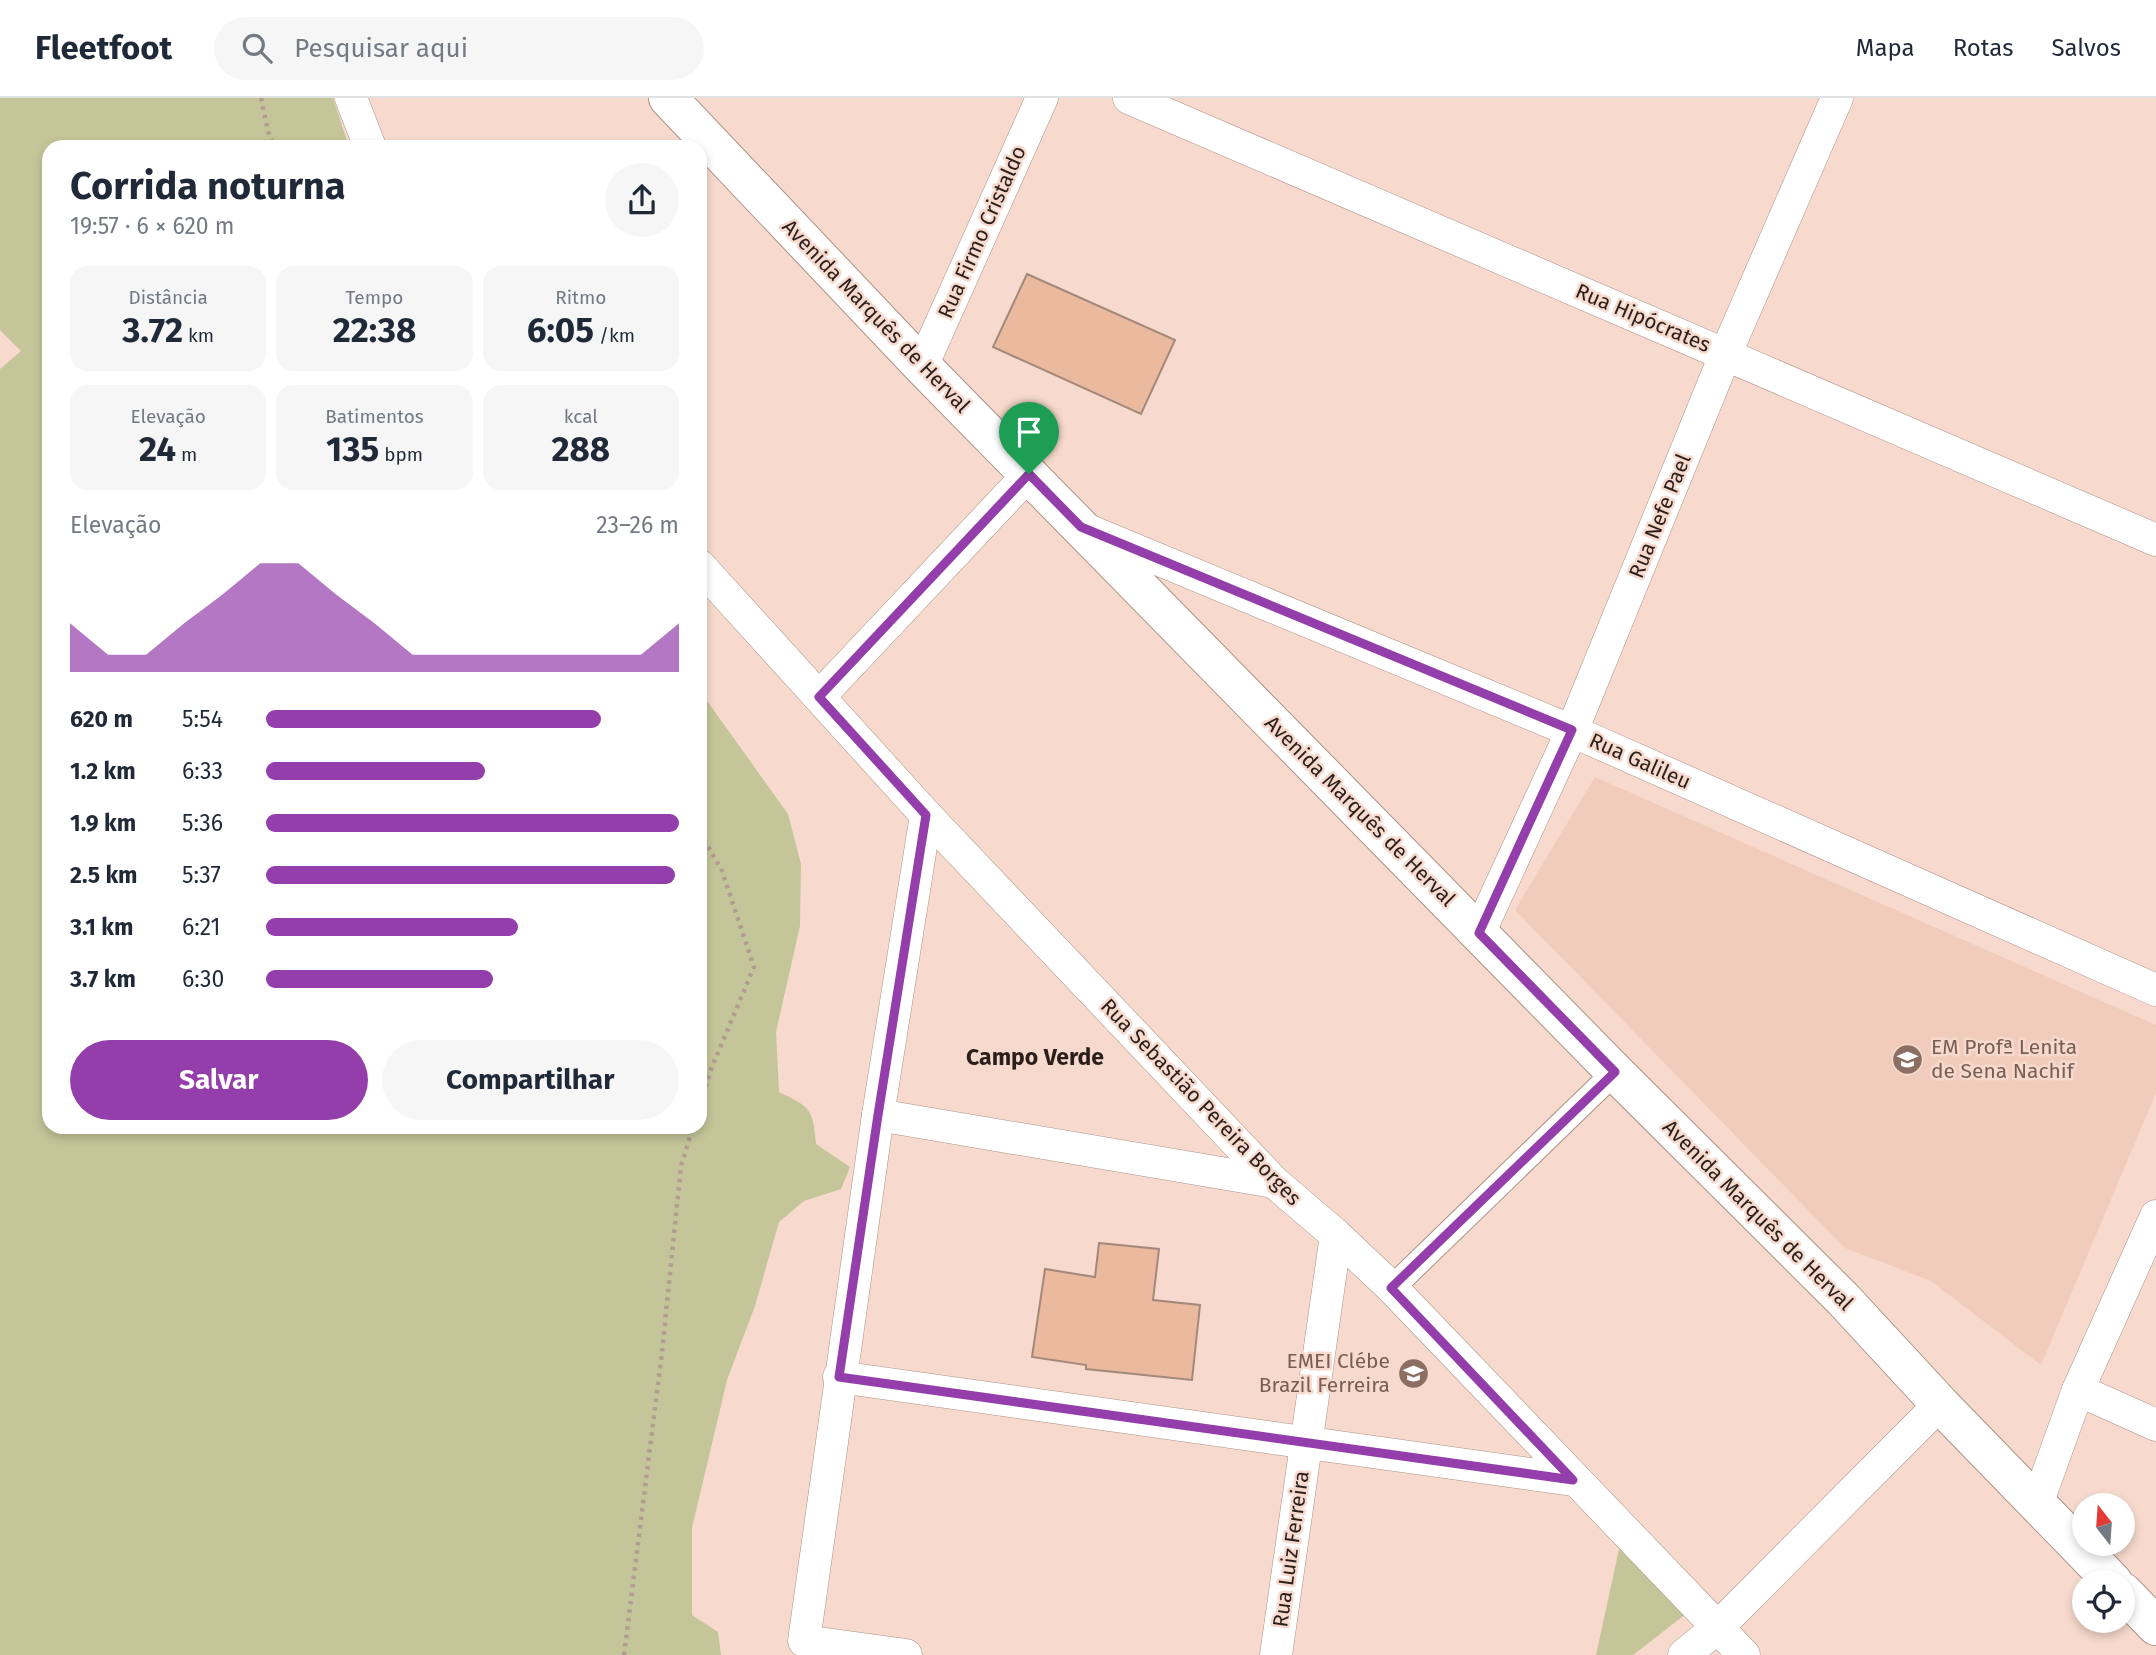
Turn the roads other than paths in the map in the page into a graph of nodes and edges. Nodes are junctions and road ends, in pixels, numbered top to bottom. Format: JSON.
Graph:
{"nodes":[{"id":1,"x":351,"y":98,"type":"edge"},
{"id":2,"x":668,"y":98,"type":"edge"},
{"id":3,"x":1042,"y":98,"type":"edge"},
{"id":4,"x":1129,"y":98,"type":"edge"},
{"id":5,"x":1837,"y":98,"type":"edge"},
{"id":6,"x":367,"y":140,"type":"edge"},
{"id":7,"x":1727,"y":353,"type":"junction"},
{"id":8,"x":922,"y":366,"type":"junction"},
{"id":9,"x":1029,"y":474,"type":"junction"},
{"id":10,"x":1081,"y":527,"type":"junction"},
{"id":11,"x":2156,"y":540,"type":"edge"},
{"id":12,"x":707,"y":574,"type":"edge"},
{"id":13,"x":819,"y":697,"type":"junction"},
{"id":14,"x":1572,"y":730,"type":"junction"},
{"id":15,"x":926,"y":815,"type":"junction"},
{"id":16,"x":1479,"y":933,"type":"junction"},
{"id":17,"x":2156,"y":990,"type":"edge"},
{"id":18,"x":1615,"y":1072,"type":"junction"},
{"id":19,"x":878,"y":1115,"type":"junction"},
{"id":20,"x":1274,"y":1182,"type":"junction"},
{"id":21,"x":2156,"y":1216,"type":"edge"},
{"id":22,"x":1336,"y":1235,"type":"junction"},
{"id":23,"x":1391,"y":1288,"type":"junction"},
{"id":24,"x":839,"y":1377,"type":"junction"},
{"id":25,"x":2078,"y":1390,"type":"junction"},
{"id":26,"x":1940,"y":1404,"type":"junction"},
{"id":27,"x":2156,"y":1425,"type":"edge"},
{"id":28,"x":1306,"y":1442,"type":"junction"},
{"id":29,"x":1573,"y":1480,"type":"junction"},
{"id":30,"x":2038,"y":1504,"type":"junction"},
{"id":31,"x":2101,"y":1570,"type":"edge"},
{"id":32,"x":2135,"y":1604,"type":"edge"},
{"id":33,"x":2156,"y":1626,"type":"edge"},
{"id":34,"x":1717,"y":1628,"type":"junction"},
{"id":35,"x":906,"y":1655,"type":"edge"},
{"id":36,"x":1276,"y":1655,"type":"edge"},
{"id":37,"x":1684,"y":1655,"type":"edge"},
{"id":38,"x":1744,"y":1655,"type":"edge"}],
"edges":[{"from":1,"to":6,"type":"street"},
{"from":2,"to":8,"type":"main road","name":"Avenida Marquês de Herval"},
{"from":3,"to":8,"type":"street","name":"Rua Firmo Cristaldo"},
{"from":4,"to":7,"type":"street","name":"Rua Hipócrates"},
{"from":5,"to":7,"type":"street","name":"Rua Nefe Pael"},
{"from":7,"to":11,"type":"street","name":"Rua Hipócrates"},
{"from":7,"to":14,"type":"street","name":"Rua Nefe Pael"},
{"from":8,"to":9,"type":"main road","name":"Avenida Marquês de Herval"},
{"from":9,"to":10,"type":"main road","name":"Avenida Marquês de Herval"},
{"from":9,"to":13,"type":"street"},
{"from":10,"to":14,"type":"street","name":"Rua Galileu"},
{"from":10,"to":16,"type":"main road","name":"Avenida Marquês de Herval"},
{"from":12,"to":13,"type":"street","name":"Rua Sebastião Pereira Borges"},
{"from":13,"to":15,"type":"street","name":"Rua Sebastião Pereira Borges"},
{"from":14,"to":16,"type":"street","name":"Rua Nefe Pael"},
{"from":14,"to":17,"type":"street","name":"Rua Galileu"},
{"from":15,"to":19,"type":"street"},
{"from":15,"to":20,"type":"street","name":"Rua Sebastião Pereira Borges"},
{"from":16,"to":18,"type":"main road","name":"Avenida Marquês de Herval"},
{"from":18,"to":23,"type":"street"},
{"from":18,"to":26,"type":"main road","name":"Avenida Marquês de Herval"},
{"from":19,"to":20,"type":"street"},
{"from":19,"to":24,"type":"street"},
{"from":20,"to":22,"type":"street","name":"Rua Sebastião Pereira Borges"},
{"from":21,"to":25,"type":"street"},
{"from":22,"to":23,"type":"street","name":"Rua Sebastião Pereira Borges"},
{"from":22,"to":28,"type":"street","name":"Rua Luiz Ferreira"},
{"from":23,"to":29,"type":"street","name":"Rua Sebastião Pereira Borges"},
{"from":24,"to":28,"type":"street"},
{"from":24,"to":35,"type":"street"},
{"from":25,"to":27,"type":"street"},
{"from":25,"to":30,"type":"street"},
{"from":26,"to":30,"type":"main road","name":"Avenida Marquês de Herval"},
{"from":26,"to":34,"type":"street"},
{"from":28,"to":29,"type":"street"},
{"from":28,"to":36,"type":"street","name":"Rua Luiz Ferreira"},
{"from":29,"to":34,"type":"street","name":"Rua Sebastião Pereira Borges"},
{"from":30,"to":31,"type":"main road","name":"Avenida Marquês de Herval"},
{"from":32,"to":33,"type":"main road"},
{"from":34,"to":37,"type":"street"},
{"from":34,"to":38,"type":"street","name":"Rua Sebastião Pereira Borges"}]}
